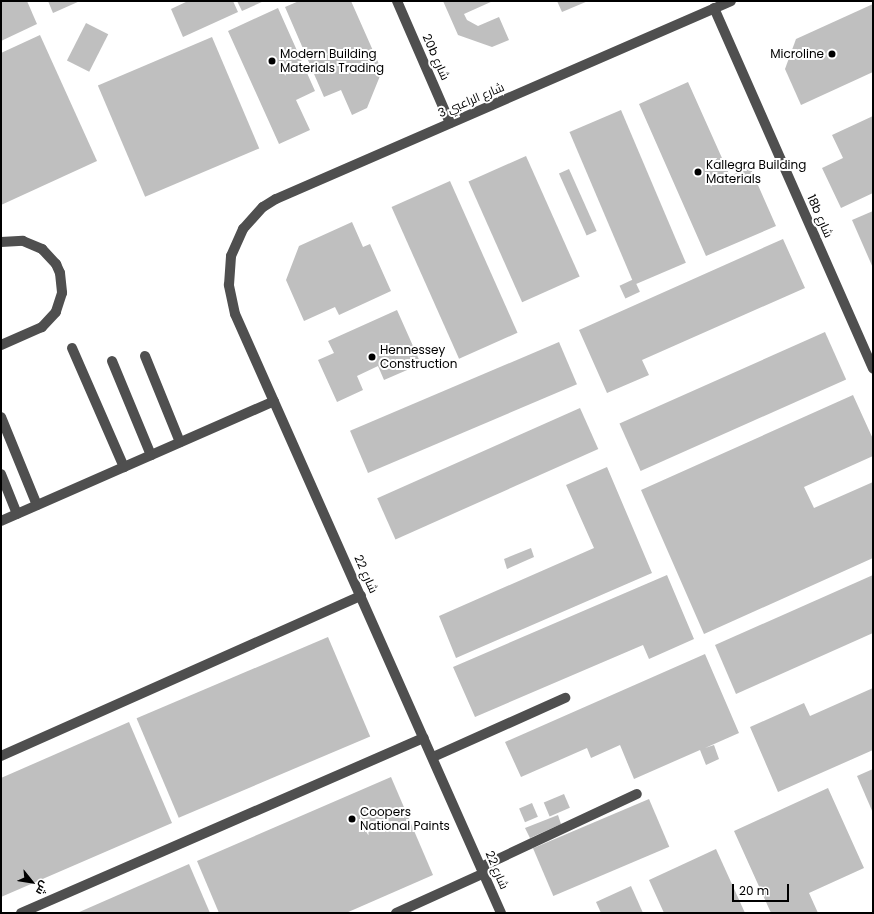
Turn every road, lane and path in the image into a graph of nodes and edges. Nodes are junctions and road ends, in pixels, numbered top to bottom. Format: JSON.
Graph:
{"nodes":[{"id":1,"x":397,"y":1,"type":"edge"},
{"id":2,"x":731,"y":1,"type":"edge"},
{"id":3,"x":714,"y":8,"type":"junction"},
{"id":4,"x":450,"y":122,"type":"junction"},
{"id":5,"x":1,"y":242,"type":"edge"},
{"id":6,"x":235,"y":242,"type":"joint"},
{"id":7,"x":1,"y":345,"type":"edge"},
{"id":8,"x":72,"y":348,"type":"dead end"},
{"id":9,"x":144,"y":356,"type":"dead end"},
{"id":10,"x":112,"y":361,"type":"dead end"},
{"id":11,"x":873,"y":368,"type":"edge"},
{"id":12,"x":274,"y":401,"type":"junction"},
{"id":13,"x":1,"y":417,"type":"edge"},
{"id":14,"x":180,"y":442,"type":"junction"},
{"id":15,"x":151,"y":455,"type":"junction"},
{"id":16,"x":124,"y":467,"type":"junction"},
{"id":17,"x":1,"y":474,"type":"edge"},
{"id":18,"x":38,"y":505,"type":"junction"},
{"id":19,"x":17,"y":514,"type":"junction"},
{"id":20,"x":1,"y":521,"type":"edge"},
{"id":21,"x":361,"y":596,"type":"junction"},
{"id":22,"x":565,"y":698,"type":"dead end"},
{"id":23,"x":424,"y":738,"type":"junction"},
{"id":24,"x":1,"y":756,"type":"edge"},
{"id":25,"x":433,"y":757,"type":"junction"},
{"id":26,"x":637,"y":794,"type":"dead end"},
{"id":27,"x":483,"y":870,"type":"junction"},
{"id":28,"x":21,"y":913,"type":"edge"},
{"id":29,"x":396,"y":913,"type":"edge"},
{"id":30,"x":501,"y":913,"type":"edge"}],
"edges":[{"from":1,"to":4,"type":"street","name":"20b شارع"},
{"from":2,"to":3,"type":"street","name":"شارع الراعبي 3"},
{"from":3,"to":4,"type":"street","name":"شارع الراعبي 3"},
{"from":3,"to":11,"type":"street","name":"18b شارع"},
{"from":4,"to":6,"type":"street","name":"شارع الراعبي 3"},
{"from":5,"to":7,"type":"street"},
{"from":6,"to":12,"type":"street","name":"شارع 22"},
{"from":8,"to":16,"type":"street"},
{"from":9,"to":14,"type":"street"},
{"from":10,"to":15,"type":"street"},
{"from":12,"to":14,"type":"street"},
{"from":12,"to":21,"type":"street","name":"شارع 22"},
{"from":13,"to":18,"type":"street"},
{"from":14,"to":15,"type":"street"},
{"from":15,"to":16,"type":"street"},
{"from":16,"to":18,"type":"street"},
{"from":17,"to":19,"type":"street"},
{"from":18,"to":19,"type":"street"},
{"from":19,"to":20,"type":"street"},
{"from":21,"to":23,"type":"street","name":"شارع 22"},
{"from":21,"to":24,"type":"street"},
{"from":22,"to":25,"type":"street"},
{"from":23,"to":25,"type":"street","name":"شارع 22"},
{"from":23,"to":28,"type":"street"},
{"from":25,"to":27,"type":"street","name":"شارع 22"},
{"from":26,"to":27,"type":"street"},
{"from":27,"to":29,"type":"street"},
{"from":27,"to":30,"type":"street","name":"شارع 22"}]}
